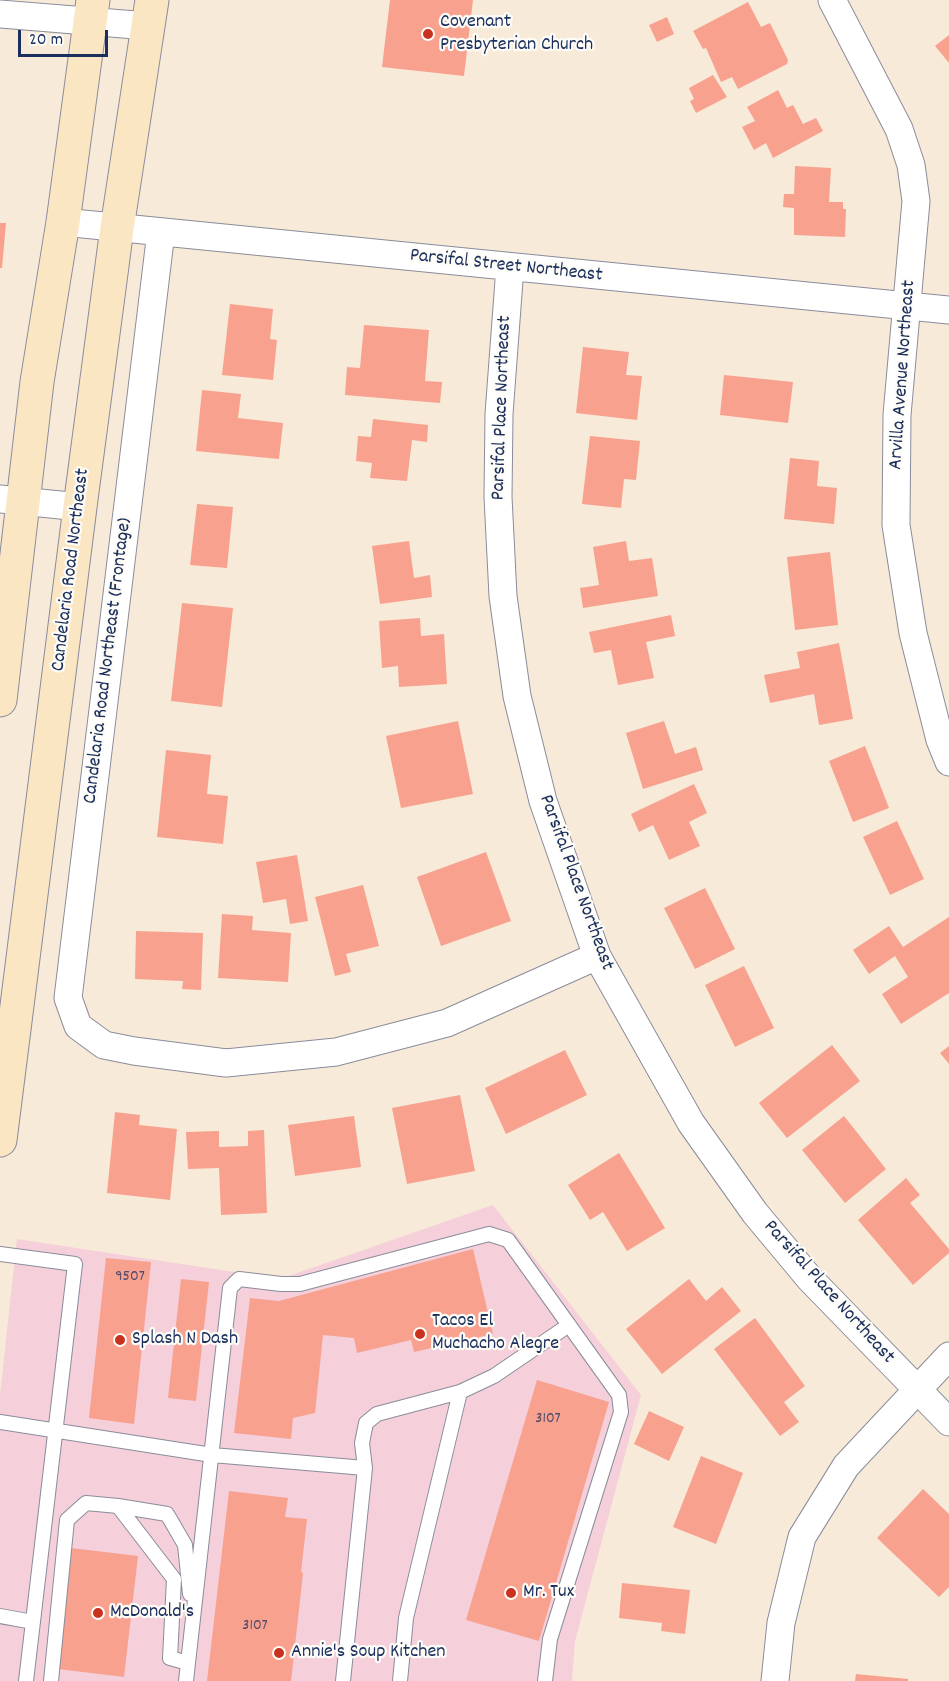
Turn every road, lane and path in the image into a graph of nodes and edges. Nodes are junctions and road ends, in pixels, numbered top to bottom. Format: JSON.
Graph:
{"nodes":[{"id":1,"x":832,"y":0,"type":"edge"},
{"id":2,"x":57,"y":10,"type":"edge"},
{"id":3,"x":92,"y":11,"type":"edge"},
{"id":4,"x":150,"y":13,"type":"edge"},
{"id":5,"x":0,"y":14,"type":"edge"},
{"id":6,"x":63,"y":222,"type":"junction"},
{"id":7,"x":117,"y":228,"type":"junction"},
{"id":8,"x":161,"y":232,"type":"junction"},
{"id":9,"x":510,"y":267,"type":"junction"},
{"id":10,"x":908,"y":306,"type":"junction"},
{"id":11,"x":949,"y":310,"type":"edge"},
{"id":12,"x":12,"y":500,"type":"edge"},
{"id":13,"x":80,"y":507,"type":"junction"},
{"id":14,"x":0,"y":700,"type":"edge"},
{"id":15,"x":949,"y":762,"type":"edge"},
{"id":16,"x":597,"y":956,"type":"junction"},
{"id":17,"x":9,"y":999,"type":"edge"},
{"id":18,"x":0,"y":1140,"type":"edge"},
{"id":19,"x":0,"y":1254,"type":"edge"},
{"id":20,"x":568,"y":1325,"type":"junction"},
{"id":21,"x":949,"y":1356,"type":"edge"},
{"id":22,"x":917,"y":1389,"type":"junction"},
{"id":23,"x":460,"y":1392,"type":"junction"},
{"id":24,"x":0,"y":1422,"type":"edge"},
{"id":25,"x":949,"y":1422,"type":"edge"},
{"id":26,"x":56,"y":1431,"type":"junction"},
{"id":27,"x":212,"y":1455,"type":"junction"},
{"id":28,"x":365,"y":1468,"type":"junction"},
{"id":29,"x":118,"y":1506,"type":"junction"},
{"id":30,"x":0,"y":1616,"type":"edge"},
{"id":31,"x":33,"y":1622,"type":"junction"},
{"id":32,"x":192,"y":1623,"type":"junction"},
{"id":33,"x":188,"y":1663,"type":"junction"},
{"id":34,"x":26,"y":1681,"type":"edge"},
{"id":35,"x":51,"y":1681,"type":"edge"},
{"id":36,"x":186,"y":1681,"type":"edge"},
{"id":37,"x":344,"y":1681,"type":"edge"},
{"id":38,"x":400,"y":1681,"type":"edge"},
{"id":39,"x":545,"y":1681,"type":"edge"},
{"id":40,"x":775,"y":1681,"type":"edge"}],
"edges":[{"from":1,"to":10,"type":"street","name":"Arvilla Avenue Northeast"},
{"from":2,"to":3,"type":"street"},
{"from":2,"to":5,"type":"street"},
{"from":3,"to":4,"type":"street"},
{"from":3,"to":6,"type":"main road"},
{"from":4,"to":7,"type":"main road","name":"Candelaria Road Northeast"},
{"from":6,"to":7,"type":"street","name":"Parsifal Street Northeast"},
{"from":6,"to":12,"type":"main road"},
{"from":7,"to":8,"type":"street","name":"Parsifal Street Northeast"},
{"from":7,"to":13,"type":"main road","name":"Candelaria Road Northeast"},
{"from":8,"to":9,"type":"street","name":"Parsifal Street Northeast"},
{"from":8,"to":16,"type":"street","name":"Candelaria Road Northeast (Frontage)"},
{"from":9,"to":10,"type":"street","name":"Parsifal Street Northeast"},
{"from":9,"to":16,"type":"street","name":"Parsifal Place Northeast"},
{"from":10,"to":11,"type":"street","name":"Parsifal Street Northeast"},
{"from":10,"to":15,"type":"street","name":"Arvilla Avenue Northeast"},
{"from":12,"to":13,"type":"street"},
{"from":12,"to":14,"type":"main road"},
{"from":13,"to":17,"type":"main road","name":"Candelaria Road Northeast"},
{"from":16,"to":22,"type":"street","name":"Parsifal Place Northeast"},
{"from":17,"to":18,"type":"main road","name":"Candelaria Road Northeast"},
{"from":19,"to":26,"type":"lane"},
{"from":20,"to":23,"type":"lane"},
{"from":20,"to":27,"type":"lane"},
{"from":20,"to":39,"type":"lane"},
{"from":21,"to":22,"type":"street"},
{"from":22,"to":25,"type":"street","name":"Parsifal Place Northeast"},
{"from":22,"to":40,"type":"street"},
{"from":23,"to":28,"type":"lane"},
{"from":23,"to":38,"type":"lane"},
{"from":24,"to":26,"type":"lane"},
{"from":26,"to":27,"type":"lane"},
{"from":26,"to":31,"type":"lane"},
{"from":27,"to":28,"type":"lane"},
{"from":27,"to":32,"type":"lane"},
{"from":28,"to":37,"type":"lane"},
{"from":29,"to":32,"type":"lane"},
{"from":29,"to":33,"type":"lane"},
{"from":29,"to":35,"type":"lane"},
{"from":30,"to":31,"type":"lane"},
{"from":31,"to":34,"type":"lane"},
{"from":32,"to":33,"type":"lane"},
{"from":33,"to":36,"type":"lane"}]}
